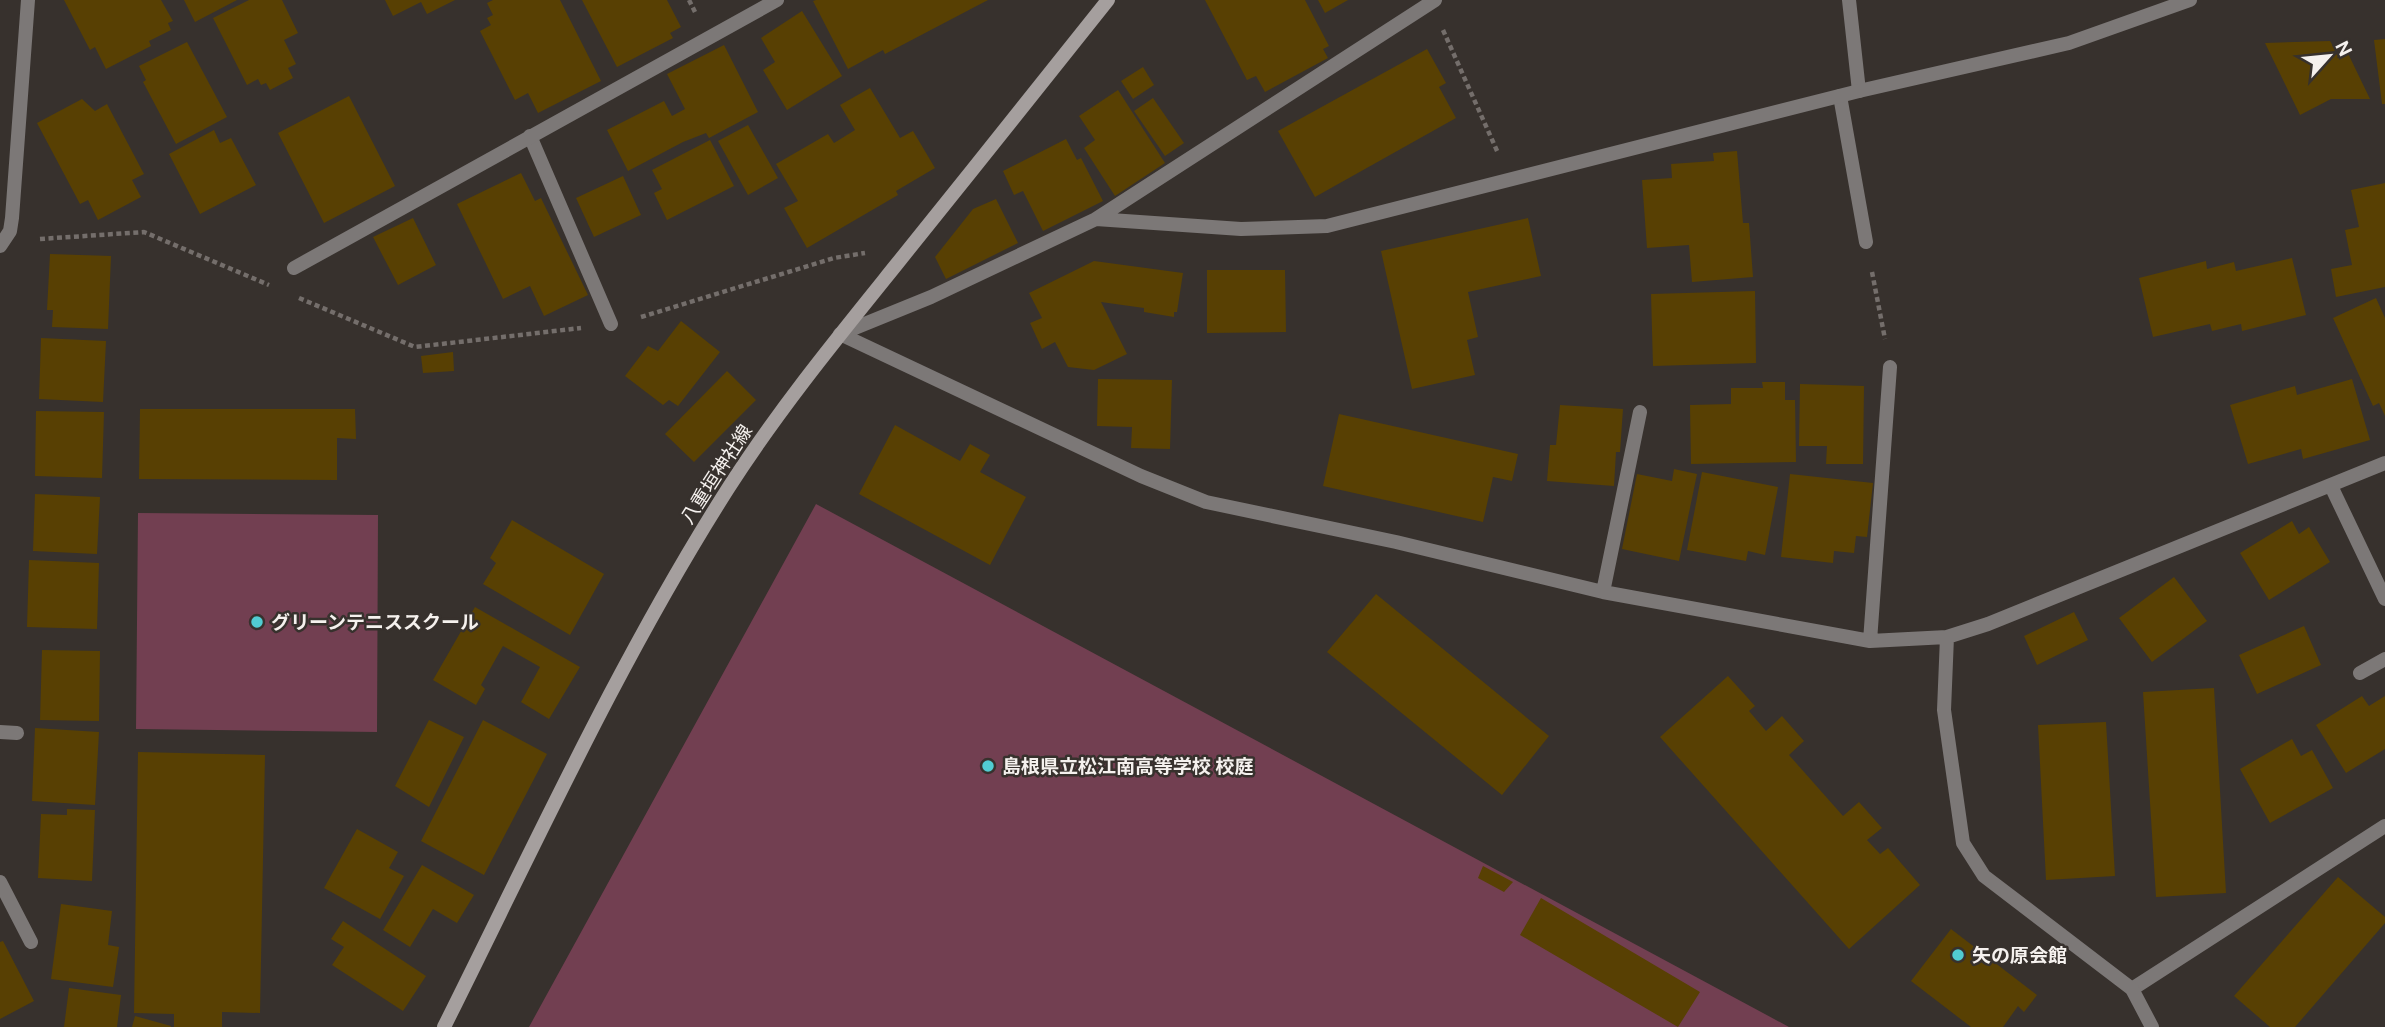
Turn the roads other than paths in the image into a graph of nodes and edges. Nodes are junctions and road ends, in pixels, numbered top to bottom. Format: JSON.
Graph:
{"nodes":[{"id":1,"x":28,"y":0,"type":"edge"},
{"id":2,"x":777,"y":0,"type":"edge"},
{"id":3,"x":1108,"y":0,"type":"edge"},
{"id":4,"x":1849,"y":0,"type":"edge"},
{"id":5,"x":2190,"y":0,"type":"edge"},
{"id":6,"x":1433,"y":1,"type":"edge"},
{"id":7,"x":1859,"y":91,"type":"junction"},
{"id":8,"x":1840,"y":96,"type":"junction"},
{"id":9,"x":530,"y":136,"type":"junction"},
{"id":10,"x":1096,"y":219,"type":"junction"},
{"id":11,"x":3,"y":242,"type":"edge"},
{"id":12,"x":1866,"y":242,"type":"road end"},
{"id":13,"x":294,"y":268,"type":"dead end"},
{"id":14,"x":611,"y":324,"type":"road end"},
{"id":15,"x":840,"y":334,"type":"junction"},
{"id":16,"x":1890,"y":367,"type":"road end"},
{"id":17,"x":1640,"y":412,"type":"dead end"},
{"id":18,"x":2385,"y":463,"type":"edge"},
{"id":19,"x":2332,"y":486,"type":"junction"},
{"id":20,"x":1604,"y":592,"type":"junction"},
{"id":21,"x":2385,"y":599,"type":"edge"},
{"id":22,"x":1947,"y":637,"type":"junction"},
{"id":23,"x":1870,"y":641,"type":"junction"},
{"id":24,"x":2385,"y":659,"type":"edge"},
{"id":25,"x":2360,"y":673,"type":"dead end"},
{"id":26,"x":0,"y":732,"type":"edge"},
{"id":27,"x":17,"y":733,"type":"dead end"},
{"id":28,"x":2385,"y":826,"type":"edge"},
{"id":29,"x":0,"y":882,"type":"edge"},
{"id":30,"x":31,"y":942,"type":"dead end"},
{"id":31,"x":2132,"y":989,"type":"junction"},
{"id":32,"x":444,"y":1027,"type":"edge"},
{"id":33,"x":2152,"y":1027,"type":"edge"}],
"edges":[{"from":1,"to":11,"type":"street"},
{"from":2,"to":9,"type":"street"},
{"from":3,"to":15,"type":"main road","name":"八重垣神社線"},
{"from":4,"to":7,"type":"street"},
{"from":5,"to":7,"type":"street"},
{"from":6,"to":10,"type":"street"},
{"from":7,"to":8,"type":"street"},
{"from":8,"to":10,"type":"street"},
{"from":8,"to":12,"type":"street"},
{"from":9,"to":13,"type":"street"},
{"from":9,"to":14,"type":"street"},
{"from":10,"to":15,"type":"street"},
{"from":15,"to":20,"type":"street"},
{"from":15,"to":32,"type":"main road","name":"八重垣神社線"},
{"from":16,"to":23,"type":"street"},
{"from":17,"to":20,"type":"street"},
{"from":18,"to":19,"type":"street"},
{"from":19,"to":21,"type":"street"},
{"from":19,"to":22,"type":"street"},
{"from":20,"to":23,"type":"street"},
{"from":22,"to":23,"type":"street"},
{"from":22,"to":31,"type":"street"},
{"from":24,"to":25,"type":"street"},
{"from":26,"to":27,"type":"street"},
{"from":28,"to":31,"type":"street"},
{"from":29,"to":30,"type":"street"},
{"from":31,"to":33,"type":"street"}]}
